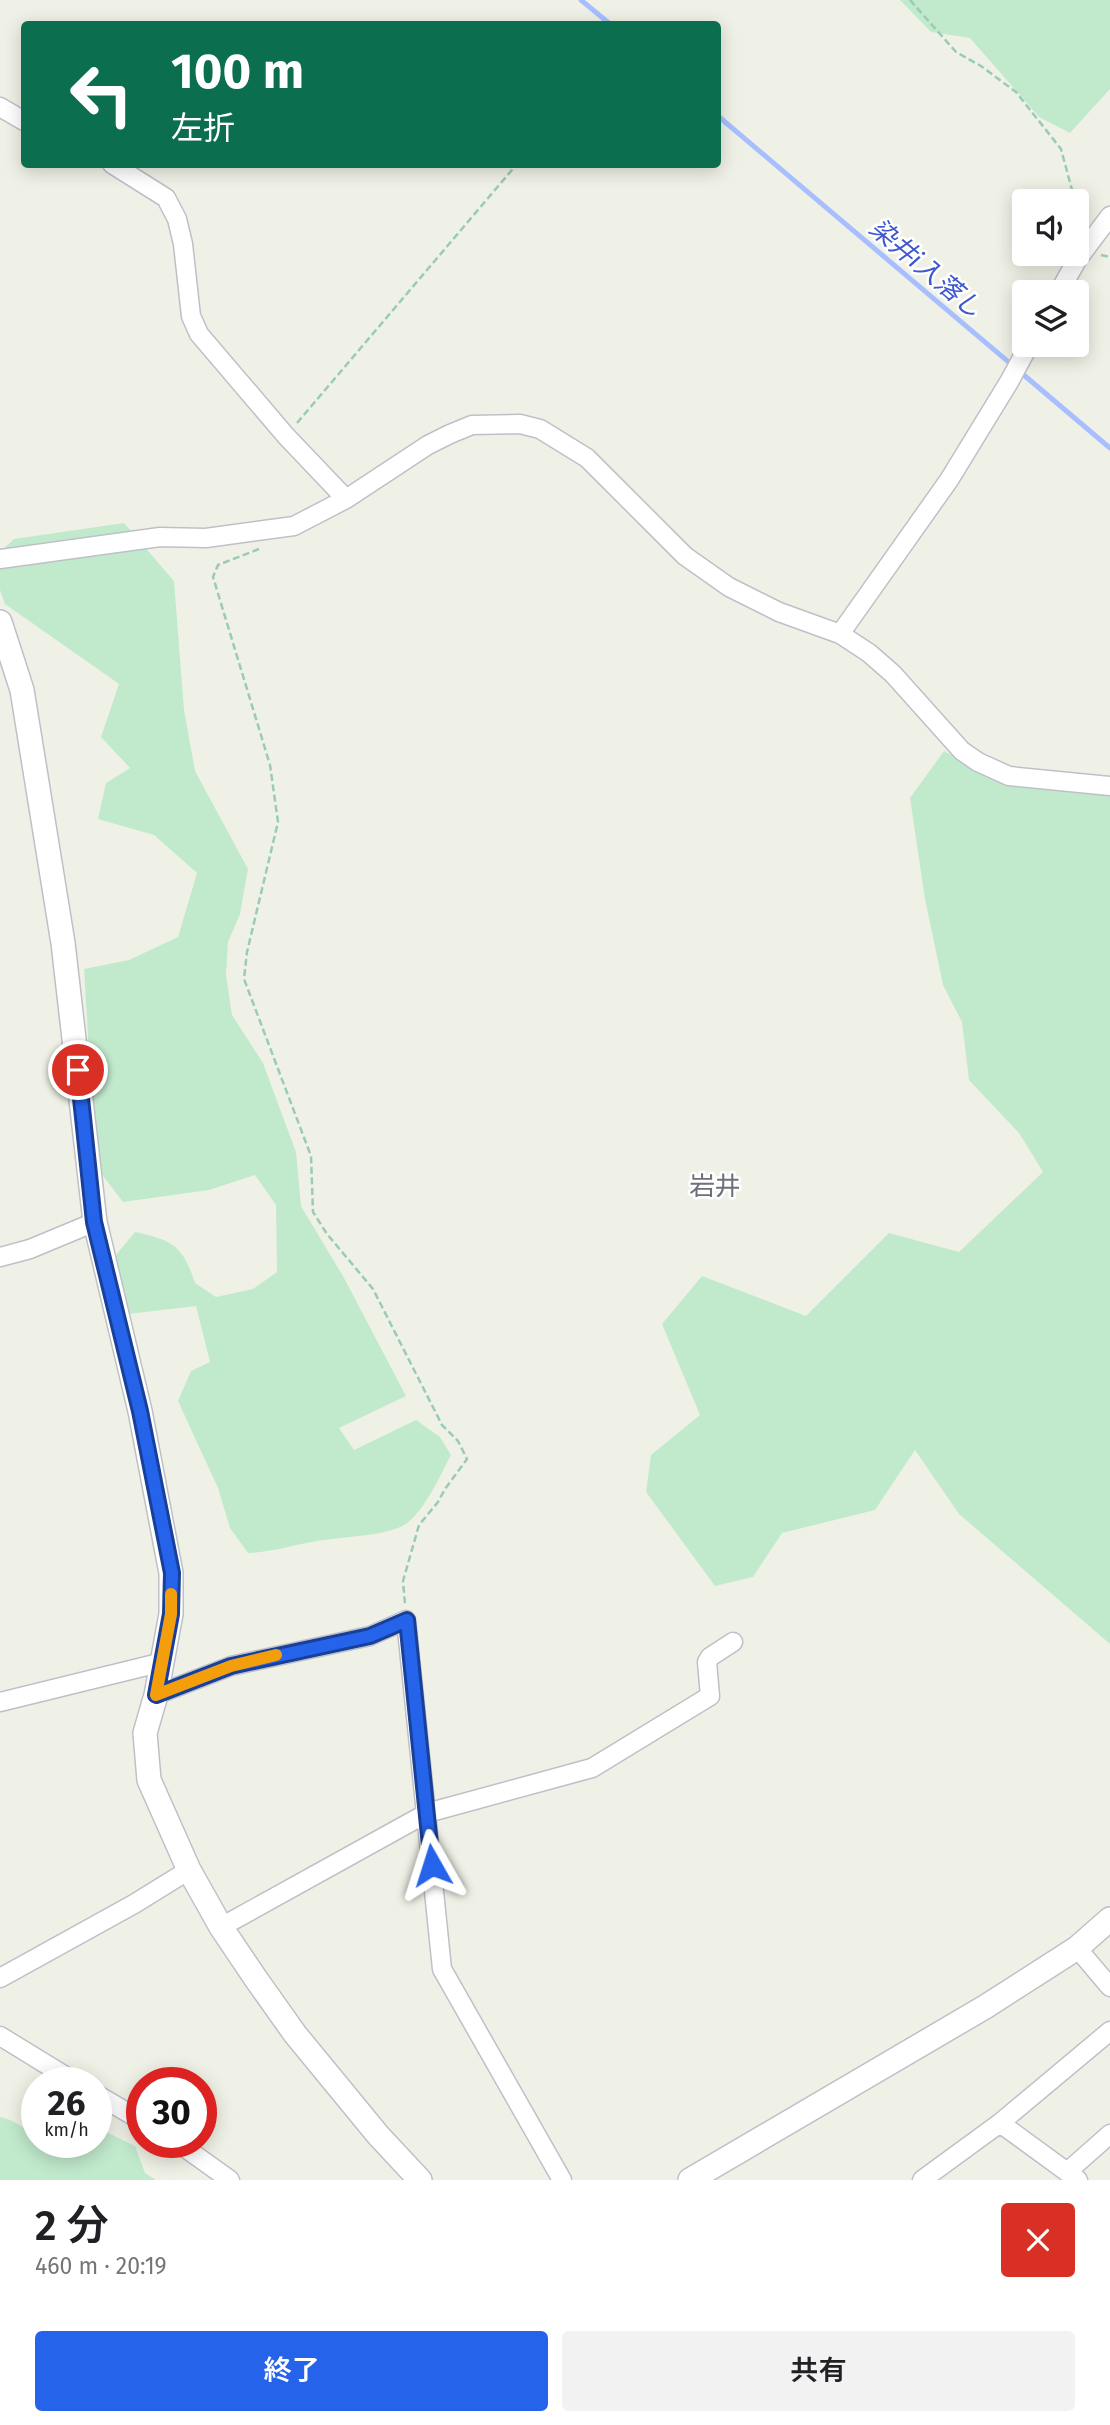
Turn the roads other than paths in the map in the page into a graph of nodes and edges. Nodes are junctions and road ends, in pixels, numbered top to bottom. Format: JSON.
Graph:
{"nodes":[{"id":1,"x":0,"y":107,"type":"edge"},
{"id":2,"x":21,"y":119,"type":"edge"},
{"id":3,"x":118,"y":168,"type":"edge"},
{"id":4,"x":1110,"y":216,"type":"edge"},
{"id":5,"x":1066,"y":280,"type":"edge"},
{"id":6,"x":1023,"y":357,"type":"edge"},
{"id":7,"x":346,"y":499,"type":"junction"},
{"id":8,"x":0,"y":559,"type":"edge"},
{"id":9,"x":0,"y":622,"type":"edge"},
{"id":10,"x":840,"y":634,"type":"junction"},
{"id":11,"x":1110,"y":786,"type":"edge"},
{"id":12,"x":94,"y":1222,"type":"junction"},
{"id":13,"x":0,"y":1257,"type":"edge"},
{"id":14,"x":733,"y":1642,"type":"dead end"},
{"id":15,"x":163,"y":1662,"type":"junction"},
{"id":16,"x":156,"y":1695,"type":"junction"},
{"id":17,"x":0,"y":1702,"type":"edge"},
{"id":18,"x":426,"y":1813,"type":"junction"},
{"id":19,"x":188,"y":1870,"type":"junction"},
{"id":20,"x":1110,"y":1919,"type":"edge"},
{"id":21,"x":220,"y":1927,"type":"junction"},
{"id":22,"x":1077,"y":1948,"type":"junction"},
{"id":23,"x":0,"y":1978,"type":"edge"},
{"id":24,"x":1110,"y":1987,"type":"edge"},
{"id":25,"x":1110,"y":2031,"type":"edge"},
{"id":26,"x":0,"y":2036,"type":"edge"},
{"id":27,"x":51,"y":2067,"type":"edge"},
{"id":28,"x":1000,"y":2123,"type":"junction"},
{"id":29,"x":1110,"y":2134,"type":"edge"},
{"id":30,"x":199,"y":2158,"type":"edge"},
{"id":31,"x":1073,"y":2176,"type":"edge"},
{"id":32,"x":927,"y":2179,"type":"edge"},
{"id":33,"x":230,"y":2180,"type":"edge"},
{"id":34,"x":421,"y":2180,"type":"edge"},
{"id":35,"x":562,"y":2180,"type":"edge"},
{"id":36,"x":690,"y":2180,"type":"edge"}],
"edges":[{"from":1,"to":2,"type":"street"},
{"from":3,"to":7,"type":"street"},
{"from":4,"to":5,"type":"street"},
{"from":6,"to":10,"type":"street"},
{"from":7,"to":8,"type":"street"},
{"from":7,"to":10,"type":"street"},
{"from":9,"to":12,"type":"street"},
{"from":10,"to":11,"type":"street"},
{"from":12,"to":13,"type":"street"},
{"from":12,"to":15,"type":"street"},
{"from":14,"to":18,"type":"street"},
{"from":15,"to":16,"type":"street"},
{"from":15,"to":17,"type":"street"},
{"from":16,"to":18,"type":"street"},
{"from":16,"to":19,"type":"street"},
{"from":18,"to":21,"type":"street"},
{"from":18,"to":35,"type":"street"},
{"from":19,"to":21,"type":"street"},
{"from":19,"to":23,"type":"street"},
{"from":20,"to":22,"type":"street"},
{"from":21,"to":34,"type":"street"},
{"from":22,"to":24,"type":"street"},
{"from":22,"to":36,"type":"street"},
{"from":25,"to":28,"type":"street"},
{"from":26,"to":27,"type":"street"},
{"from":28,"to":31,"type":"street"},
{"from":28,"to":32,"type":"street"},
{"from":29,"to":31,"type":"street"},
{"from":30,"to":33,"type":"street"}]}
